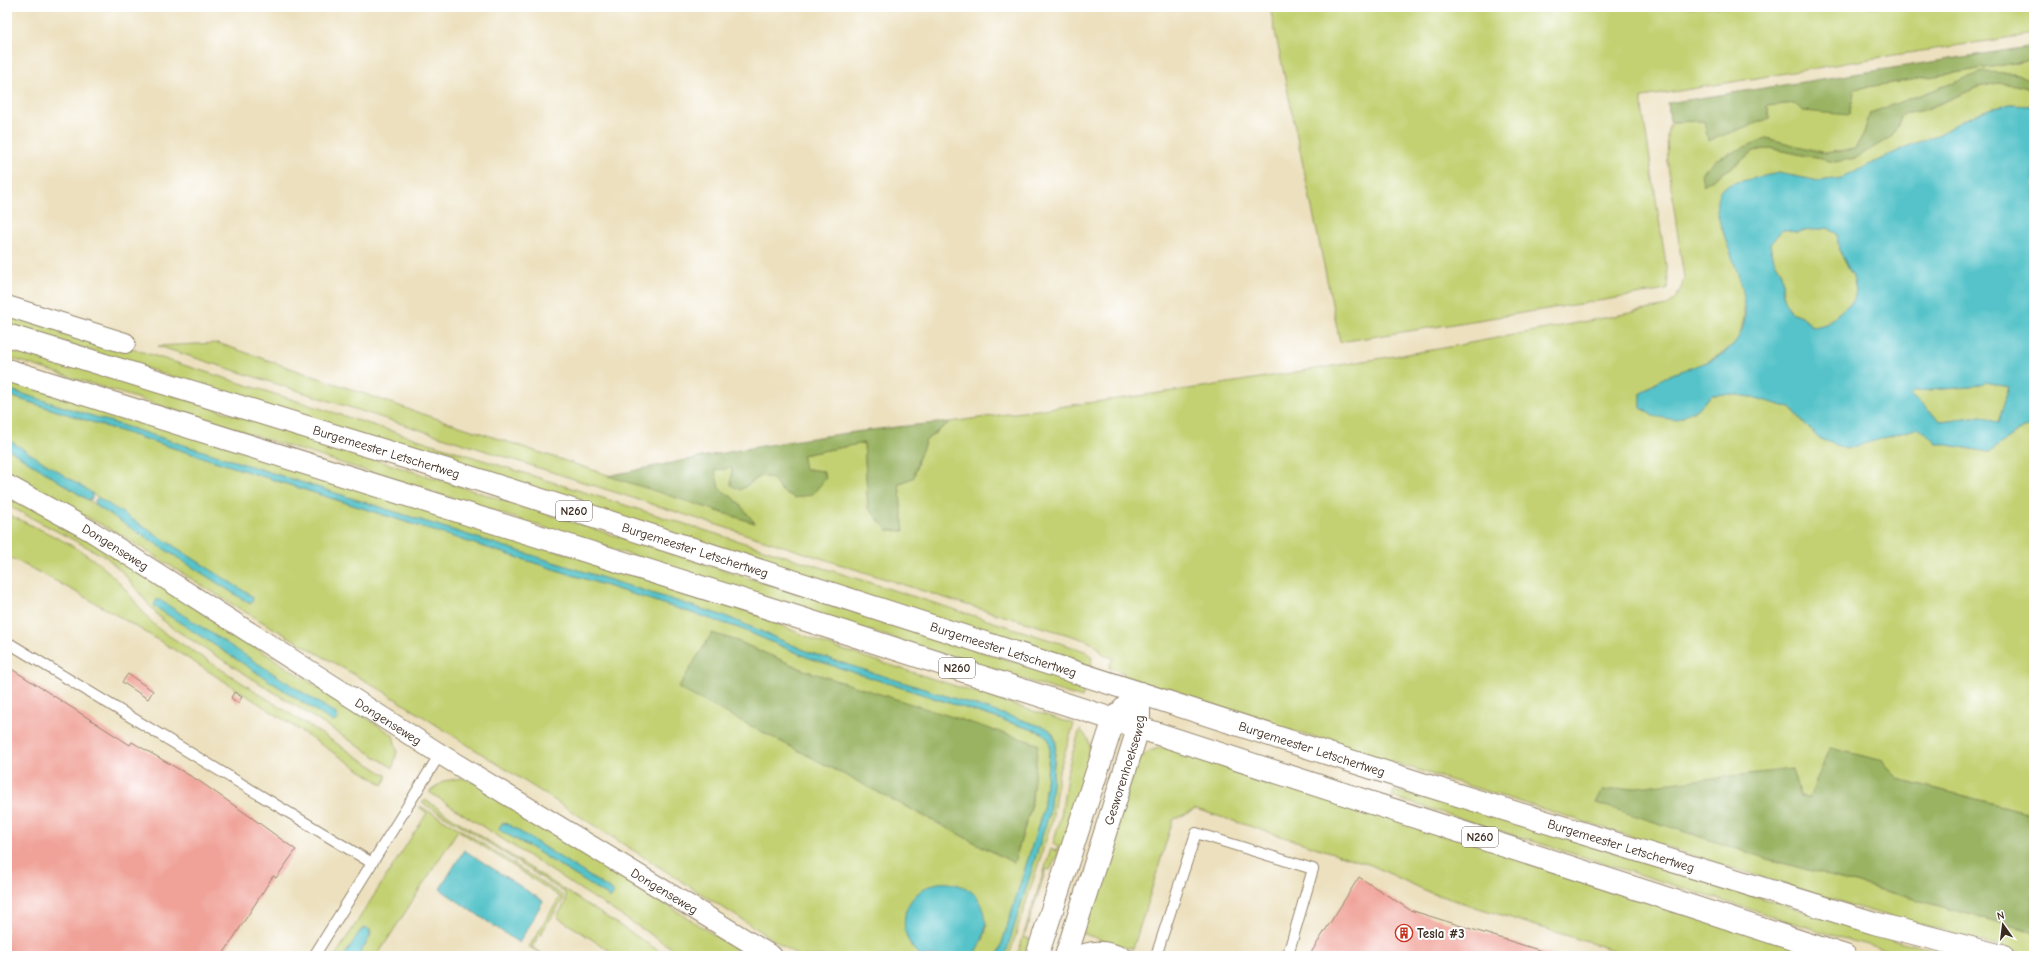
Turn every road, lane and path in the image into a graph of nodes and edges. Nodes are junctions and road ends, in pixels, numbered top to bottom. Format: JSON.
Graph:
{"nodes":[{"id":1,"x":7,"y":306,"type":"edge"},
{"id":2,"x":7,"y":335,"type":"edge"},
{"id":3,"x":125,"y":343,"type":"dead end"},
{"id":4,"x":7,"y":370,"type":"edge"},
{"id":5,"x":7,"y":485,"type":"edge"},
{"id":6,"x":7,"y":642,"type":"edge"},
{"id":7,"x":1139,"y":693,"type":"junction"},
{"id":8,"x":1114,"y":719,"type":"junction"},
{"id":9,"x":1139,"y":726,"type":"junction"},
{"id":10,"x":440,"y":754,"type":"junction"},
{"id":11,"x":372,"y":863,"type":"junction"},
{"id":12,"x":314,"y":956,"type":"edge"},
{"id":13,"x":772,"y":956,"type":"edge"},
{"id":14,"x":1037,"y":956,"type":"edge"},
{"id":15,"x":1066,"y":956,"type":"edge"},
{"id":16,"x":1072,"y":956,"type":"edge"},
{"id":17,"x":1130,"y":956,"type":"edge"},
{"id":18,"x":1156,"y":956,"type":"edge"},
{"id":19,"x":1286,"y":956,"type":"edge"},
{"id":20,"x":1845,"y":956,"type":"edge"},
{"id":21,"x":2002,"y":956,"type":"edge"}],
"edges":[{"from":1,"to":3,"type":"street"},
{"from":2,"to":7,"type":"main road","name":"Burgemeester Letschertweg","number":"N260"},
{"from":4,"to":8,"type":"main road","number":"N260"},
{"from":5,"to":10,"type":"street","name":"Dongenseweg"},
{"from":6,"to":11,"type":"lane"},
{"from":7,"to":8,"type":"main road","name":"Gesworenhoekseweg"},
{"from":7,"to":9,"type":"main road","name":"Gesworenhoekseweg"},
{"from":7,"to":21,"type":"main road","name":"Burgemeester Letschertweg","number":"N260"},
{"from":8,"to":9,"type":"main road","number":"N260"},
{"from":8,"to":14,"type":"main road","name":"Gesworenhoekseweg"},
{"from":9,"to":15,"type":"main road","name":"Gesworenhoekseweg"},
{"from":9,"to":20,"type":"main road","number":"N260"},
{"from":10,"to":11,"type":"lane"},
{"from":10,"to":13,"type":"street","name":"Dongenseweg"},
{"from":11,"to":12,"type":"lane"},
{"from":16,"to":17,"type":"lane"},
{"from":18,"to":19,"type":"lane"}]}
